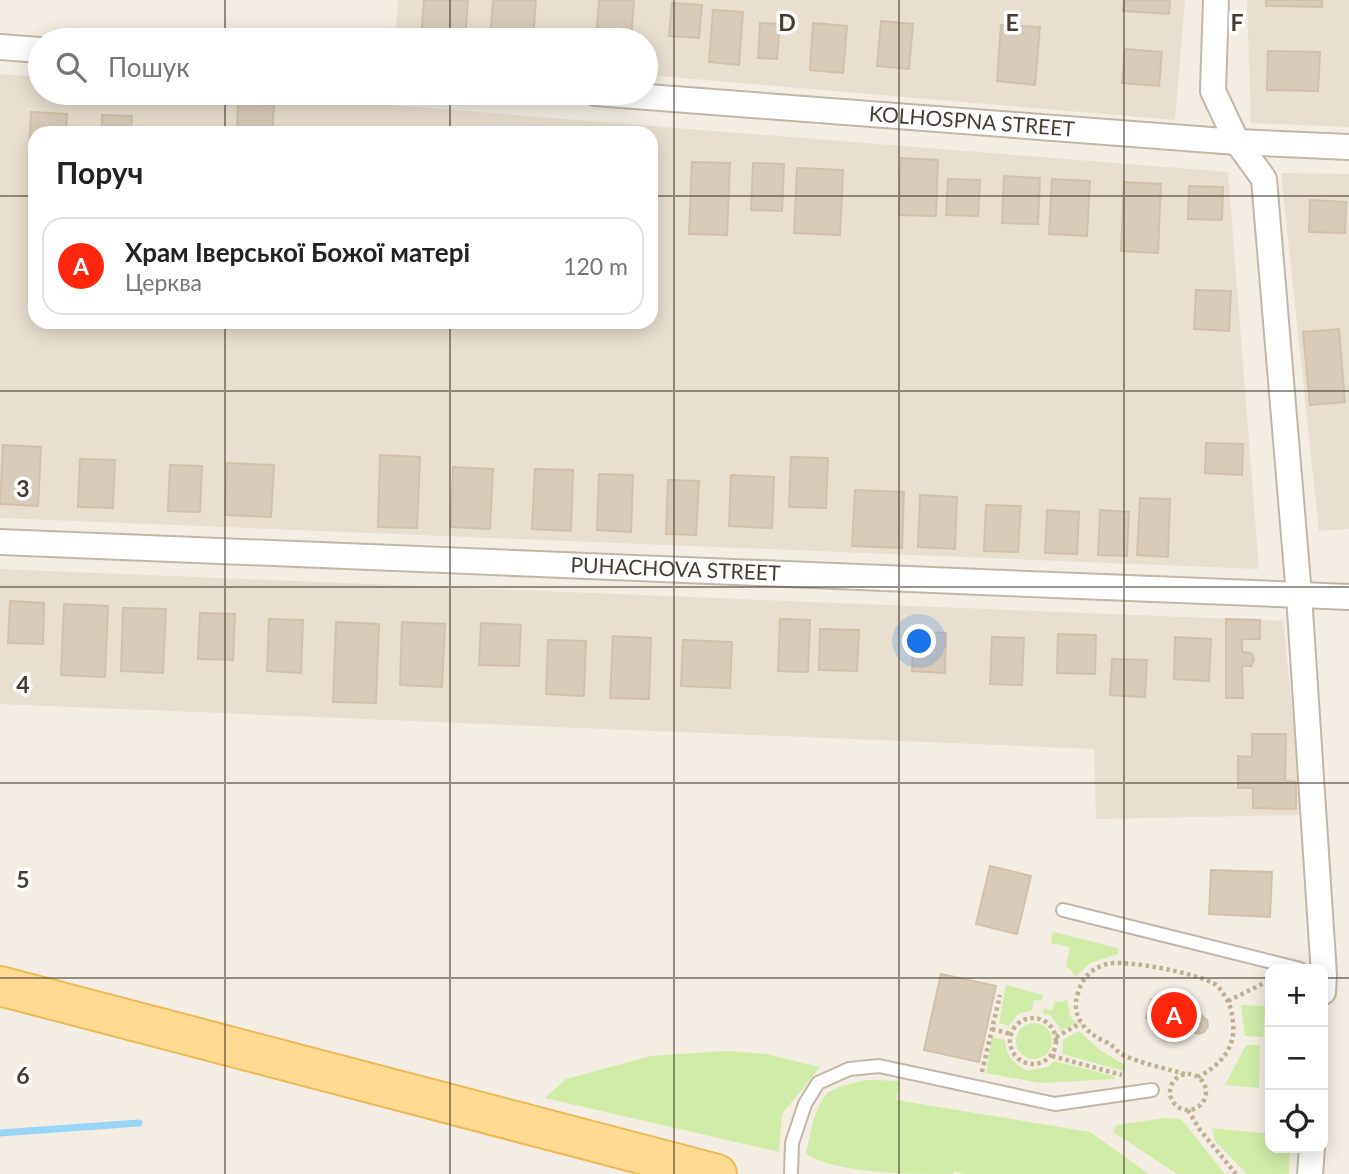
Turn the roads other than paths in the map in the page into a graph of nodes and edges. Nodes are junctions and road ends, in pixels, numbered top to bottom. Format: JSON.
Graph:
{"nodes":[{"id":1,"x":1216,"y":0,"type":"edge"},
{"id":2,"x":0,"y":47,"type":"edge"},
{"id":3,"x":28,"y":49,"type":"edge"},
{"id":4,"x":658,"y":98,"type":"edge"},
{"id":5,"x":1237,"y":142,"type":"junction"},
{"id":6,"x":1349,"y":147,"type":"edge"},
{"id":7,"x":0,"y":542,"type":"edge"},
{"id":8,"x":1299,"y":595,"type":"junction"},
{"id":9,"x":1349,"y":597,"type":"edge"},
{"id":10,"x":1063,"y":910,"type":"dead end"},
{"id":11,"x":1280,"y":964,"type":"edge"},
{"id":12,"x":1322,"y":964,"type":"edge"},
{"id":13,"x":0,"y":986,"type":"edge"},
{"id":14,"x":1152,"y":1090,"type":"road end"},
{"id":15,"x":1312,"y":1153,"type":"edge"},
{"id":16,"x":717,"y":1174,"type":"edge"},
{"id":17,"x":790,"y":1174,"type":"edge"},
{"id":18,"x":1311,"y":1174,"type":"edge"}],
"edges":[{"from":1,"to":5,"type":"street"},
{"from":2,"to":3,"type":"street"},
{"from":4,"to":5,"type":"street","name":"KOLHOSPNA STREET"},
{"from":5,"to":6,"type":"street","name":"KOLHOSPNA STREET"},
{"from":5,"to":8,"type":"street"},
{"from":7,"to":8,"type":"street","name":"PUHACHOVA STREET"},
{"from":8,"to":9,"type":"street","name":"PUHACHOVA STREET"},
{"from":8,"to":12,"type":"street"},
{"from":10,"to":11,"type":"lane"},
{"from":13,"to":16,"type":"main road"},
{"from":14,"to":17,"type":"lane"},
{"from":15,"to":18,"type":"street"}]}
